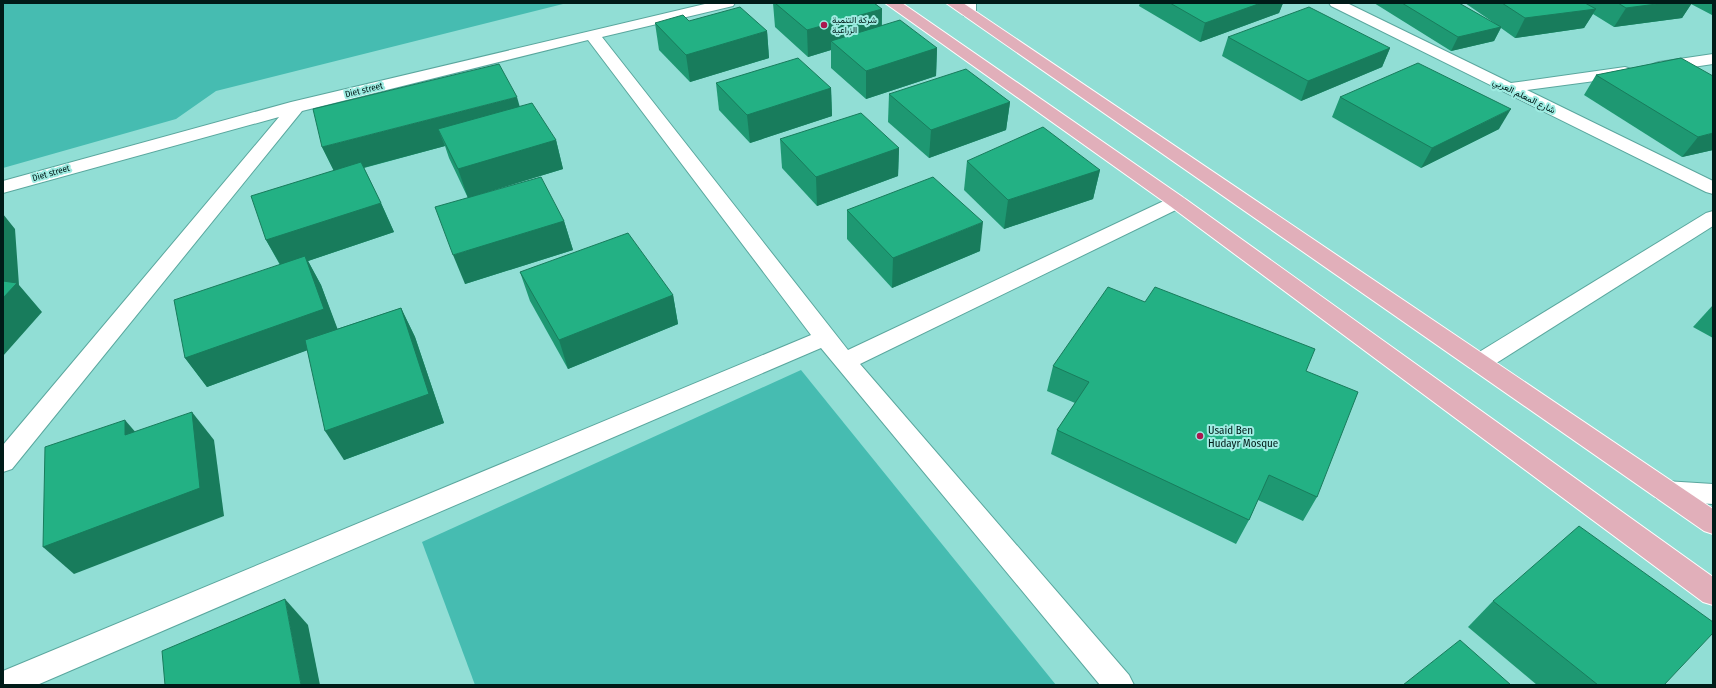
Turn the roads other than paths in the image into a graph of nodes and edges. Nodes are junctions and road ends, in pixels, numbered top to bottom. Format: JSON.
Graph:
{"nodes":[{"id":1,"x":728,"y":3,"type":"edge"},
{"id":2,"x":892,"y":3,"type":"edge"},
{"id":3,"x":1336,"y":3,"type":"edge"},
{"id":4,"x":964,"y":6,"type":"edge"},
{"id":5,"x":592,"y":35,"type":"junction"},
{"id":6,"x":1713,"y":59,"type":"edge"},
{"id":7,"x":1508,"y":88,"type":"junction"},
{"id":8,"x":297,"y":106,"type":"junction"},
{"id":9,"x":3,"y":188,"type":"edge"},
{"id":10,"x":1713,"y":188,"type":"edge"},
{"id":11,"x":1177,"y":202,"type":"junction"},
{"id":12,"x":1713,"y":217,"type":"edge"},
{"id":13,"x":825,"y":338,"type":"junction"},
{"id":14,"x":845,"y":361,"type":"junction"},
{"id":15,"x":1479,"y":364,"type":"junction"},
{"id":16,"x":3,"y":462,"type":"edge"},
{"id":17,"x":1665,"y":491,"type":"junction"},
{"id":18,"x":1713,"y":494,"type":"edge"},
{"id":19,"x":1713,"y":524,"type":"edge"},
{"id":20,"x":1713,"y":593,"type":"edge"},
{"id":21,"x":3,"y":685,"type":"edge"},
{"id":22,"x":1119,"y":685,"type":"edge"}],
"edges":[{"from":1,"to":5,"type":"street","name":"Diet street"},
{"from":2,"to":11,"type":"main road"},
{"from":3,"to":7,"type":"street","name":"شارع المعلم العربي"},
{"from":4,"to":15,"type":"main road"},
{"from":5,"to":8,"type":"street","name":"Diet street"},
{"from":5,"to":13,"type":"street"},
{"from":6,"to":7,"type":"street"},
{"from":7,"to":10,"type":"street","name":"شارع المعلم العربي"},
{"from":8,"to":9,"type":"street","name":"Diet street"},
{"from":8,"to":16,"type":"street"},
{"from":11,"to":14,"type":"street"},
{"from":11,"to":20,"type":"main road"},
{"from":12,"to":15,"type":"street"},
{"from":13,"to":14,"type":"street"},
{"from":13,"to":21,"type":"street"},
{"from":14,"to":22,"type":"street"},
{"from":15,"to":17,"type":"main road"},
{"from":17,"to":18,"type":"street"},
{"from":17,"to":19,"type":"main road"}]}
